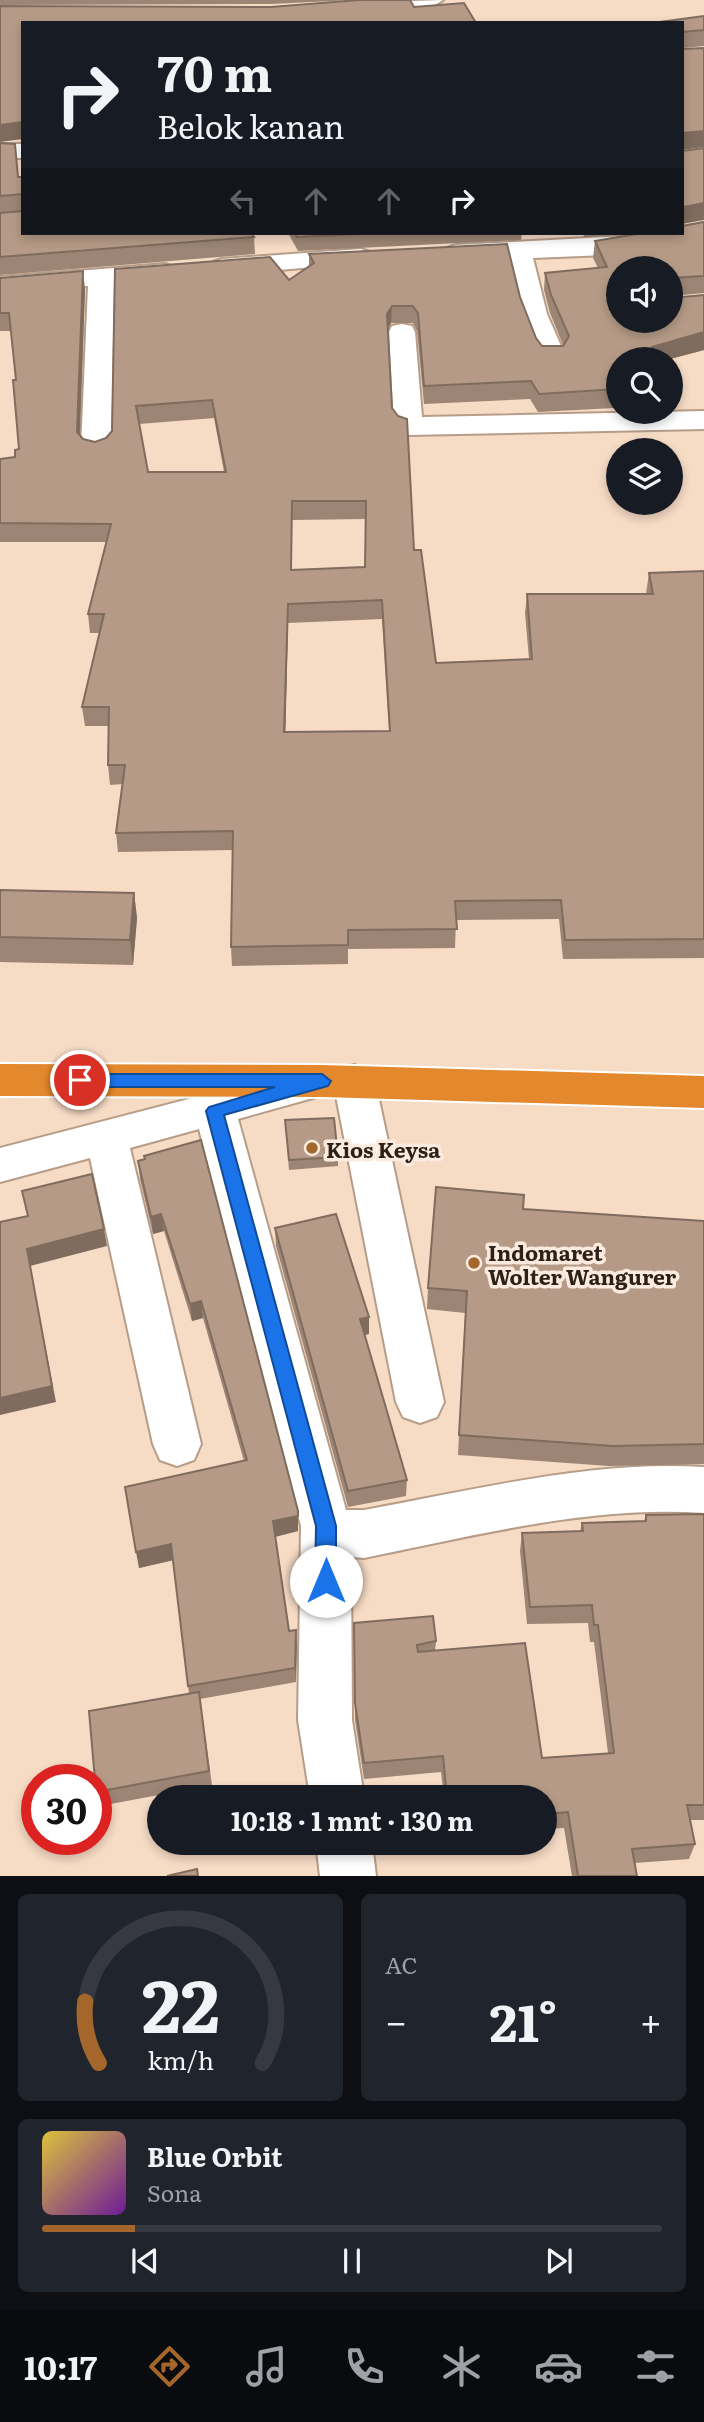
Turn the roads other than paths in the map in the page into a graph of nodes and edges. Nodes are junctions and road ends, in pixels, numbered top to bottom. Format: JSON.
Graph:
{"nodes":[{"id":1,"x":433,"y":0,"type":"edge"},
{"id":2,"x":403,"y":2,"type":"edge"},
{"id":3,"x":336,"y":10,"type":"edge"},
{"id":4,"x":0,"y":151,"type":"edge"},
{"id":5,"x":21,"y":151,"type":"edge"},
{"id":6,"x":704,"y":231,"type":"edge"},
{"id":7,"x":684,"y":234,"type":"edge"},
{"id":8,"x":681,"y":235,"type":"edge"},
{"id":9,"x":519,"y":251,"type":"junction"},
{"id":10,"x":425,"y":254,"type":"edge"},
{"id":11,"x":385,"y":256,"type":"edge"},
{"id":12,"x":101,"y":276,"type":"junction"},
{"id":13,"x":0,"y":285,"type":"edge"},
{"id":14,"x":402,"y":332,"type":"dead end"},
{"id":15,"x":551,"y":355,"type":"edge"},
{"id":16,"x":704,"y":420,"type":"edge"},
{"id":17,"x":96,"y":449,"type":"edge"},
{"id":18,"x":0,"y":1080,"type":"edge"},
{"id":19,"x":338,"y":1081,"type":"junction"},
{"id":20,"x":704,"y":1092,"type":"edge"},
{"id":21,"x":215,"y":1111,"type":"junction"},
{"id":22,"x":107,"y":1138,"type":"junction"},
{"id":23,"x":0,"y":1165,"type":"edge"},
{"id":24,"x":420,"y":1402,"type":"dead end"},
{"id":25,"x":177,"y":1444,"type":"dead end"},
{"id":26,"x":704,"y":1490,"type":"edge"},
{"id":27,"x":326,"y":1526,"type":"junction"},
{"id":28,"x":335,"y":1785,"type":"edge"},
{"id":29,"x":345,"y":1855,"type":"edge"},
{"id":30,"x":348,"y":1876,"type":"edge"}],
"edges":[{"from":1,"to":2,"type":"street"},
{"from":2,"to":3,"type":"street"},
{"from":4,"to":5,"type":"street"},
{"from":6,"to":7,"type":"street"},
{"from":8,"to":9,"type":"street"},
{"from":9,"to":10,"type":"street"},
{"from":9,"to":15,"type":"street"},
{"from":11,"to":12,"type":"street"},
{"from":12,"to":13,"type":"street"},
{"from":12,"to":17,"type":"street"},
{"from":14,"to":16,"type":"street"},
{"from":18,"to":19,"type":"highway"},
{"from":19,"to":20,"type":"highway"},
{"from":19,"to":21,"type":"street"},
{"from":19,"to":24,"type":"street"},
{"from":21,"to":22,"type":"street"},
{"from":21,"to":27,"type":"street"},
{"from":22,"to":23,"type":"street"},
{"from":22,"to":25,"type":"street"},
{"from":26,"to":27,"type":"street"},
{"from":27,"to":28,"type":"street"},
{"from":29,"to":30,"type":"street"}]}
